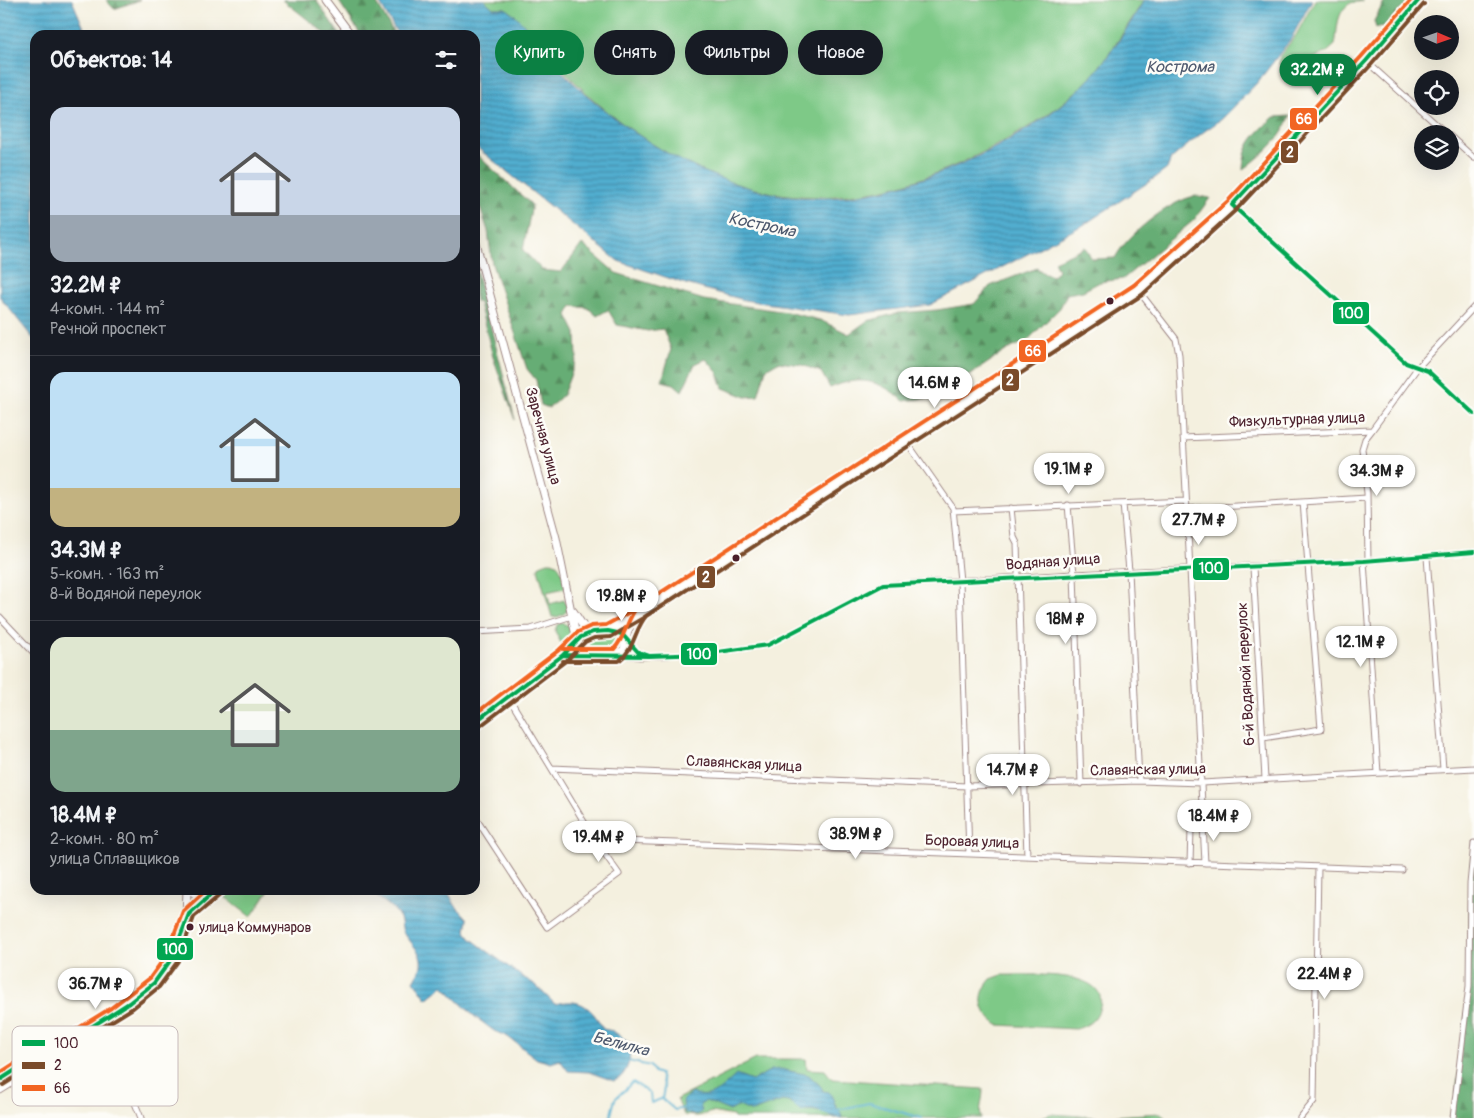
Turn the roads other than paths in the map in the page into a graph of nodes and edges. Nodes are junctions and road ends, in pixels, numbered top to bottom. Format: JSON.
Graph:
{"nodes":[{"id":1,"x":325,"y":0,"type":"edge"},
{"id":2,"x":1419,"y":0,"type":"edge"},
{"id":3,"x":347,"y":30,"type":"edge"},
{"id":4,"x":1366,"y":61,"type":"junction"},
{"id":5,"x":1438,"y":125,"type":"edge"},
{"id":6,"x":1459,"y":144,"type":"edge"},
{"id":7,"x":1474,"y":158,"type":"edge"},
{"id":8,"x":1232,"y":206,"type":"junction"},
{"id":9,"x":480,"y":258,"type":"edge"},
{"id":10,"x":1138,"y":290,"type":"junction"},
{"id":11,"x":1474,"y":306,"type":"edge"},
{"id":12,"x":1418,"y":368,"type":"junction"},
{"id":13,"x":1474,"y":414,"type":"edge"},
{"id":14,"x":1372,"y":430,"type":"junction"},
{"id":15,"x":1183,"y":438,"type":"junction"},
{"id":16,"x":906,"y":441,"type":"junction"},
{"id":17,"x":1367,"y":498,"type":"junction"},
{"id":18,"x":1186,"y":501,"type":"junction"},
{"id":19,"x":1303,"y":502,"type":"junction"},
{"id":20,"x":1123,"y":504,"type":"junction"},
{"id":21,"x":1068,"y":505,"type":"junction"},
{"id":22,"x":1011,"y":508,"type":"junction"},
{"id":23,"x":1187,"y":510,"type":"junction"},
{"id":24,"x":953,"y":511,"type":"junction"},
{"id":25,"x":1474,"y":552,"type":"edge"},
{"id":26,"x":1427,"y":557,"type":"junction"},
{"id":27,"x":1366,"y":561,"type":"junction"},
{"id":28,"x":1308,"y":564,"type":"junction"},
{"id":29,"x":1253,"y":567,"type":"junction"},
{"id":30,"x":1190,"y":570,"type":"junction"},
{"id":31,"x":1129,"y":571,"type":"junction"},
{"id":32,"x":1074,"y":574,"type":"junction"},
{"id":33,"x":1018,"y":578,"type":"junction"},
{"id":34,"x":960,"y":581,"type":"junction"},
{"id":35,"x":572,"y":612,"type":"junction"},
{"id":36,"x":640,"y":613,"type":"junction"},
{"id":37,"x":0,"y":617,"type":"edge"},
{"id":38,"x":608,"y":631,"type":"junction"},
{"id":39,"x":480,"y":632,"type":"edge"},
{"id":40,"x":593,"y":632,"type":"junction"},
{"id":41,"x":627,"y":639,"type":"junction"},
{"id":42,"x":577,"y":641,"type":"junction"},
{"id":43,"x":30,"y":649,"type":"edge"},
{"id":44,"x":587,"y":654,"type":"junction"},
{"id":45,"x":563,"y":655,"type":"junction"},
{"id":46,"x":616,"y":655,"type":"junction"},
{"id":47,"x":648,"y":656,"type":"junction"},
{"id":48,"x":509,"y":698,"type":"junction"},
{"id":49,"x":480,"y":718,"type":"edge"},
{"id":50,"x":1263,"y":738,"type":"junction"},
{"id":51,"x":552,"y":768,"type":"junction"},
{"id":52,"x":1474,"y":768,"type":"edge"},
{"id":53,"x":1443,"y":769,"type":"junction"},
{"id":54,"x":1378,"y":773,"type":"junction"},
{"id":55,"x":1265,"y":779,"type":"junction"},
{"id":56,"x":1139,"y":781,"type":"junction"},
{"id":57,"x":1202,"y":783,"type":"junction"},
{"id":58,"x":1081,"y":784,"type":"junction"},
{"id":59,"x":967,"y":786,"type":"junction"},
{"id":60,"x":1025,"y":786,"type":"junction"},
{"id":61,"x":1204,"y":822,"type":"junction"},
{"id":62,"x":480,"y":825,"type":"edge"},
{"id":63,"x":596,"y":840,"type":"junction"},
{"id":64,"x":1474,"y":843,"type":"edge"},
{"id":65,"x":969,"y":854,"type":"junction"},
{"id":66,"x":1027,"y":856,"type":"junction"},
{"id":67,"x":1190,"y":863,"type":"junction"},
{"id":68,"x":1204,"y":863,"type":"junction"},
{"id":69,"x":1318,"y":867,"type":"junction"},
{"id":70,"x":1402,"y":870,"type":"dead end"},
{"id":71,"x":188,"y":895,"type":"edge"},
{"id":72,"x":200,"y":895,"type":"edge"},
{"id":73,"x":206,"y":896,"type":"joint"},
{"id":74,"x":186,"y":919,"type":"junction"},
{"id":75,"x":113,"y":1012,"type":"junction"},
{"id":76,"x":92,"y":1026,"type":"edge"},
{"id":77,"x":115,"y":1026,"type":"edge"},
{"id":78,"x":12,"y":1072,"type":"edge"},
{"id":79,"x":0,"y":1080,"type":"edge"},
{"id":80,"x":12,"y":1083,"type":"edge"},
{"id":81,"x":0,"y":1090,"type":"edge"},
{"id":82,"x":136,"y":1106,"type":"edge"},
{"id":83,"x":141,"y":1118,"type":"edge"},
{"id":84,"x":1300,"y":1118,"type":"edge"},
{"id":85,"x":1453,"y":1118,"type":"edge"}],
"edges":[{"from":1,"to":3,"type":"street"},
{"from":2,"to":4,"type":"street"},
{"from":4,"to":5,"type":"street"},
{"from":4,"to":8,"type":"street"},
{"from":6,"to":7,"type":"street"},
{"from":8,"to":10,"type":"street"},
{"from":8,"to":12,"type":"street"},
{"from":9,"to":35,"type":"street","name":"Заречная улица"},
{"from":10,"to":15,"type":"street"},
{"from":10,"to":16,"type":"street"},
{"from":11,"to":12,"type":"street","name":"Физкультурная улица"},
{"from":12,"to":13,"type":"street"},
{"from":12,"to":14,"type":"street","name":"Физкультурная улица"},
{"from":14,"to":15,"type":"street","name":"Физкультурная улица"},
{"from":14,"to":17,"type":"street"},
{"from":15,"to":18,"type":"street"},
{"from":16,"to":24,"type":"street"},
{"from":16,"to":36,"type":"street"},
{"from":17,"to":19,"type":"street"},
{"from":17,"to":27,"type":"street"},
{"from":18,"to":20,"type":"street"},
{"from":18,"to":23,"type":"street"},
{"from":19,"to":23,"type":"street"},
{"from":19,"to":28,"type":"street"},
{"from":20,"to":21,"type":"street"},
{"from":20,"to":31,"type":"street"},
{"from":21,"to":22,"type":"street"},
{"from":21,"to":32,"type":"street"},
{"from":22,"to":24,"type":"street"},
{"from":22,"to":33,"type":"street"},
{"from":23,"to":30,"type":"street"},
{"from":24,"to":34,"type":"street"},
{"from":25,"to":26,"type":"street","name":"Водяная улица"},
{"from":26,"to":27,"type":"street","name":"Водяная улица"},
{"from":26,"to":53,"type":"street"},
{"from":27,"to":28,"type":"street","name":"Водяная улица"},
{"from":27,"to":54,"type":"street"},
{"from":28,"to":29,"type":"street","name":"Водяная улица"},
{"from":28,"to":50,"type":"street"},
{"from":29,"to":30,"type":"street","name":"Водяная улица"},
{"from":29,"to":50,"type":"street","name":"6-й Водяной переулок"},
{"from":30,"to":31,"type":"street","name":"Водяная улица"},
{"from":30,"to":57,"type":"street"},
{"from":31,"to":32,"type":"street","name":"Водяная улица"},
{"from":31,"to":56,"type":"street"},
{"from":32,"to":33,"type":"street","name":"Водяная улица"},
{"from":32,"to":58,"type":"street"},
{"from":33,"to":34,"type":"street","name":"Водяная улица"},
{"from":33,"to":60,"type":"street"},
{"from":34,"to":47,"type":"street","name":"Водяная улица"},
{"from":34,"to":59,"type":"street"},
{"from":35,"to":39,"type":"street"},
{"from":35,"to":40,"type":"street"},
{"from":35,"to":42,"type":"street","name":"Заречная улица"},
{"from":36,"to":38,"type":"street"},
{"from":36,"to":41,"type":"street"},
{"from":37,"to":43,"type":"street"},
{"from":38,"to":40,"type":"street"},
{"from":38,"to":41,"type":"street"},
{"from":40,"to":42,"type":"street"},
{"from":41,"to":46,"type":"street"},
{"from":41,"to":47,"type":"street"},
{"from":42,"to":44,"type":"street"},
{"from":42,"to":45,"type":"street"},
{"from":44,"to":45,"type":"street"},
{"from":44,"to":46,"type":"street"},
{"from":45,"to":48,"type":"street"},
{"from":46,"to":47,"type":"street","name":"Водяная улица"},
{"from":48,"to":49,"type":"street"},
{"from":48,"to":51,"type":"street"},
{"from":50,"to":55,"type":"street","name":"6-й Водяной переулок"},
{"from":51,"to":59,"type":"street","name":"Славянская улица"},
{"from":51,"to":63,"type":"street"},
{"from":52,"to":53,"type":"street","name":"Славянская улица"},
{"from":53,"to":54,"type":"street","name":"Славянская улица"},
{"from":54,"to":55,"type":"street","name":"Славянская улица"},
{"from":55,"to":57,"type":"street","name":"Славянская улица"},
{"from":56,"to":57,"type":"street","name":"Славянская улица"},
{"from":56,"to":58,"type":"street","name":"Славянская улица"},
{"from":57,"to":61,"type":"street"},
{"from":58,"to":60,"type":"street","name":"Славянская улица"},
{"from":59,"to":60,"type":"street","name":"Славянская улица"},
{"from":59,"to":65,"type":"street"},
{"from":60,"to":66,"type":"street"},
{"from":61,"to":67,"type":"street"},
{"from":61,"to":68,"type":"street"},
{"from":62,"to":63,"type":"street"},
{"from":63,"to":65,"type":"street","name":"Боровая улица"},
{"from":64,"to":85,"type":"street"},
{"from":65,"to":66,"type":"street","name":"Боровая улица"},
{"from":66,"to":67,"type":"street","name":"Боровая улица"},
{"from":67,"to":68,"type":"street","name":"Боровая улица"},
{"from":68,"to":69,"type":"street","name":"Боровая улица"},
{"from":69,"to":70,"type":"street","name":"Боровая улица"},
{"from":69,"to":84,"type":"street"},
{"from":71,"to":74,"type":"street"},
{"from":72,"to":73,"type":"street"},
{"from":73,"to":74,"type":"street"},
{"from":74,"to":75,"type":"street"},
{"from":75,"to":76,"type":"street"},
{"from":75,"to":77,"type":"street"},
{"from":78,"to":79,"type":"street"},
{"from":80,"to":81,"type":"street"},
{"from":82,"to":83,"type":"street"}]}
